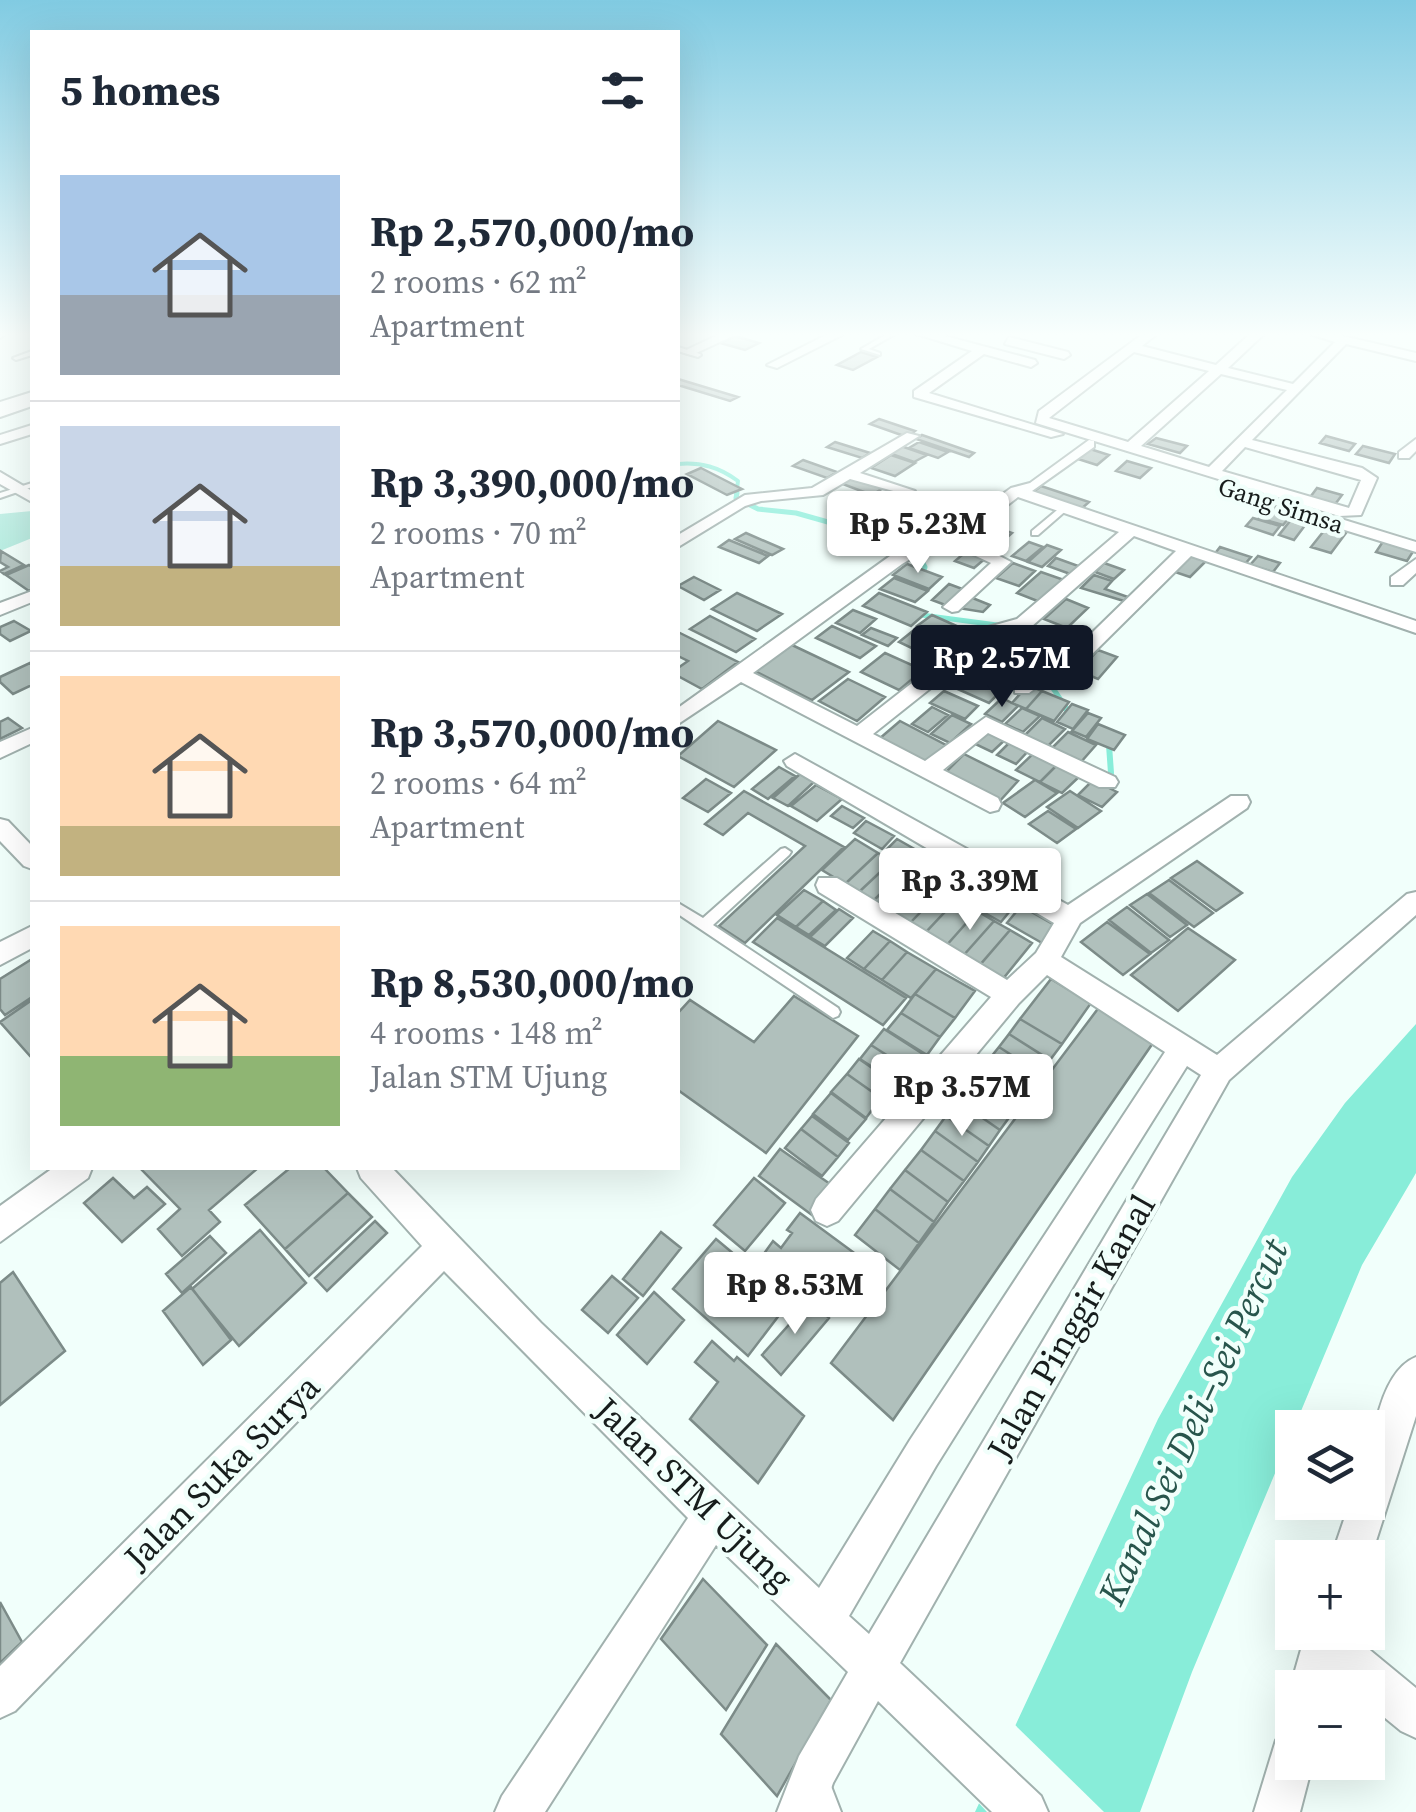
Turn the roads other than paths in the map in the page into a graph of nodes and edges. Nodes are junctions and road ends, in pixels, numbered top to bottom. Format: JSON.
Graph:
{"nodes":[{"id":1,"x":999,"y":418,"type":"edge"},
{"id":2,"x":1042,"y":418,"type":"edge"},
{"id":3,"x":1151,"y":418,"type":"edge"},
{"id":4,"x":1159,"y":418,"type":"edge"},
{"id":5,"x":1268,"y":418,"type":"edge"},
{"id":6,"x":30,"y":430,"type":"edge"},
{"id":7,"x":912,"y":436,"type":"dead end"},
{"id":8,"x":0,"y":440,"type":"edge"},
{"id":9,"x":1244,"y":442,"type":"junction"},
{"id":10,"x":1416,"y":442,"type":"edge"},
{"id":11,"x":1089,"y":444,"type":"junction"},
{"id":12,"x":1123,"y":446,"type":"junction"},
{"id":13,"x":1404,"y":455,"type":"dead end"},
{"id":14,"x":849,"y":474,"type":"junction"},
{"id":15,"x":1210,"y":474,"type":"junction"},
{"id":16,"x":0,"y":477,"type":"edge"},
{"id":17,"x":1016,"y":490,"type":"junction"},
{"id":18,"x":28,"y":491,"type":"edge"},
{"id":19,"x":909,"y":494,"type":"dead end"},
{"id":20,"x":0,"y":496,"type":"edge"},
{"id":21,"x":1066,"y":508,"type":"junction"},
{"id":22,"x":1130,"y":531,"type":"junction"},
{"id":23,"x":1035,"y":533,"type":"dead end"},
{"id":24,"x":680,"y":541,"type":"edge"},
{"id":25,"x":947,"y":541,"type":"junction"},
{"id":26,"x":1416,"y":548,"type":"edge"},
{"id":27,"x":1187,"y":550,"type":"junction"},
{"id":28,"x":1416,"y":564,"type":"edge"},
{"id":29,"x":1397,"y":581,"type":"dead end"},
{"id":30,"x":30,"y":597,"type":"edge"},
{"id":31,"x":952,"y":606,"type":"dead end"},
{"id":32,"x":0,"y":610,"type":"edge"},
{"id":33,"x":1416,"y":627,"type":"edge"},
{"id":34,"x":740,"y":673,"type":"junction"},
{"id":35,"x":1038,"y":680,"type":"dead end"},
{"id":36,"x":680,"y":717,"type":"edge"},
{"id":37,"x":861,"y":733,"type":"junction"},
{"id":38,"x":30,"y":736,"type":"edge"},
{"id":39,"x":0,"y":751,"type":"edge"},
{"id":40,"x":795,"y":761,"type":"dead end"},
{"id":41,"x":927,"y":771,"type":"junction"},
{"id":42,"x":1108,"y":782,"type":"dead end"},
{"id":43,"x":1240,"y":802,"type":"dead end"},
{"id":44,"x":990,"y":804,"type":"dead end"},
{"id":45,"x":0,"y":827,"type":"edge"},
{"id":46,"x":785,"y":852,"type":"dead end"},
{"id":47,"x":30,"y":858,"type":"edge"},
{"id":48,"x":828,"y":885,"type":"dead end"},
{"id":49,"x":1416,"y":901,"type":"edge"},
{"id":50,"x":680,"y":909,"type":"edge"},
{"id":51,"x":1067,"y":919,"type":"junction"},
{"id":52,"x":704,"y":926,"type":"junction"},
{"id":53,"x":30,"y":937,"type":"edge"},
{"id":54,"x":0,"y":955,"type":"edge"},
{"id":55,"x":1045,"y":960,"type":"junction"},
{"id":56,"x":1009,"y":996,"type":"junction"},
{"id":57,"x":833,"y":1012,"type":"dead end"},
{"id":58,"x":1184,"y":1047,"type":"junction"},
{"id":59,"x":1220,"y":1071,"type":"junction"},
{"id":60,"x":74,"y":1170,"type":"edge"},
{"id":61,"x":374,"y":1170,"type":"edge"},
{"id":62,"x":827,"y":1210,"type":"dead end"},
{"id":63,"x":0,"y":1226,"type":"edge"},
{"id":64,"x":443,"y":1248,"type":"junction"},
{"id":65,"x":1413,"y":1388,"type":"edge"},
{"id":66,"x":712,"y":1516,"type":"junction"},
{"id":67,"x":1358,"y":1540,"type":"edge"},
{"id":68,"x":824,"y":1619,"type":"junction"},
{"id":69,"x":1339,"y":1650,"type":"edge"},
{"id":70,"x":882,"y":1673,"type":"junction"},
{"id":71,"x":0,"y":1696,"type":"edge"},
{"id":72,"x":1416,"y":1716,"type":"edge"},
{"id":73,"x":816,"y":1772,"type":"junction"},
{"id":74,"x":1286,"y":1780,"type":"edge"},
{"id":75,"x":518,"y":1812,"type":"edge"},
{"id":76,"x":800,"y":1812,"type":"edge"},
{"id":77,"x":830,"y":1812,"type":"edge"},
{"id":78,"x":1025,"y":1812,"type":"edge"},
{"id":79,"x":1277,"y":1812,"type":"edge"}],
"edges":[{"from":1,"to":11,"type":"street","name":"Gang Simsa"},
{"from":2,"to":12,"type":"street"},
{"from":3,"to":12,"type":"street"},
{"from":4,"to":12,"type":"street"},
{"from":5,"to":9,"type":"street"},
{"from":6,"to":8,"type":"street"},
{"from":7,"to":14,"type":"street"},
{"from":9,"to":15,"type":"street"},
{"from":9,"to":15,"type":"street"},
{"from":10,"to":13,"type":"street"},
{"from":11,"to":17,"type":"street"},
{"from":11,"to":26,"type":"street","name":"Gang Simsa"},
{"from":12,"to":15,"type":"street"},
{"from":14,"to":19,"type":"street"},
{"from":14,"to":24,"type":"street"},
{"from":16,"to":18,"type":"street"},
{"from":17,"to":21,"type":"street"},
{"from":17,"to":25,"type":"street"},
{"from":18,"to":20,"type":"lane"},
{"from":21,"to":22,"type":"street"},
{"from":21,"to":23,"type":"lane"},
{"from":22,"to":27,"type":"street"},
{"from":22,"to":37,"type":"street"},
{"from":25,"to":31,"type":"street"},
{"from":25,"to":34,"type":"street"},
{"from":27,"to":33,"type":"street"},
{"from":27,"to":35,"type":"street"},
{"from":28,"to":29,"type":"street"},
{"from":30,"to":32,"type":"street"},
{"from":34,"to":36,"type":"street"},
{"from":34,"to":37,"type":"street"},
{"from":37,"to":41,"type":"street"},
{"from":38,"to":39,"type":"street"},
{"from":40,"to":51,"type":"street"},
{"from":41,"to":42,"type":"street"},
{"from":41,"to":44,"type":"street"},
{"from":43,"to":51,"type":"street"},
{"from":45,"to":47,"type":"street"},
{"from":46,"to":52,"type":"lane"},
{"from":48,"to":56,"type":"street"},
{"from":49,"to":59,"type":"street","name":"Jalan Pinggir Kanal"},
{"from":50,"to":52,"type":"lane"},
{"from":51,"to":55,"type":"street"},
{"from":52,"to":57,"type":"lane"},
{"from":53,"to":54,"type":"street"},
{"from":55,"to":56,"type":"street"},
{"from":55,"to":58,"type":"street"},
{"from":56,"to":62,"type":"street"},
{"from":58,"to":59,"type":"street"},
{"from":58,"to":68,"type":"street"},
{"from":59,"to":70,"type":"street","name":"Jalan Pinggir Kanal"},
{"from":60,"to":63,"type":"street"},
{"from":61,"to":64,"type":"street","name":"Jalan STM Ujung"},
{"from":64,"to":66,"type":"street","name":"Jalan STM Ujung"},
{"from":64,"to":71,"type":"street","name":"Jalan Suka Surya"},
{"from":65,"to":67,"type":"street"},
{"from":66,"to":68,"type":"street","name":"Jalan STM Ujung"},
{"from":66,"to":75,"type":"street"},
{"from":68,"to":70,"type":"street","name":"Jalan STM Ujung"},
{"from":69,"to":72,"type":"street"},
{"from":70,"to":73,"type":"street","name":"Jalan Pinggir Kanal"},
{"from":70,"to":78,"type":"street","name":"Jalan STM Ujung"},
{"from":73,"to":76,"type":"street","name":"Jalan Pinggir Kanal"},
{"from":73,"to":77,"type":"lane"},
{"from":74,"to":79,"type":"street"}]}
